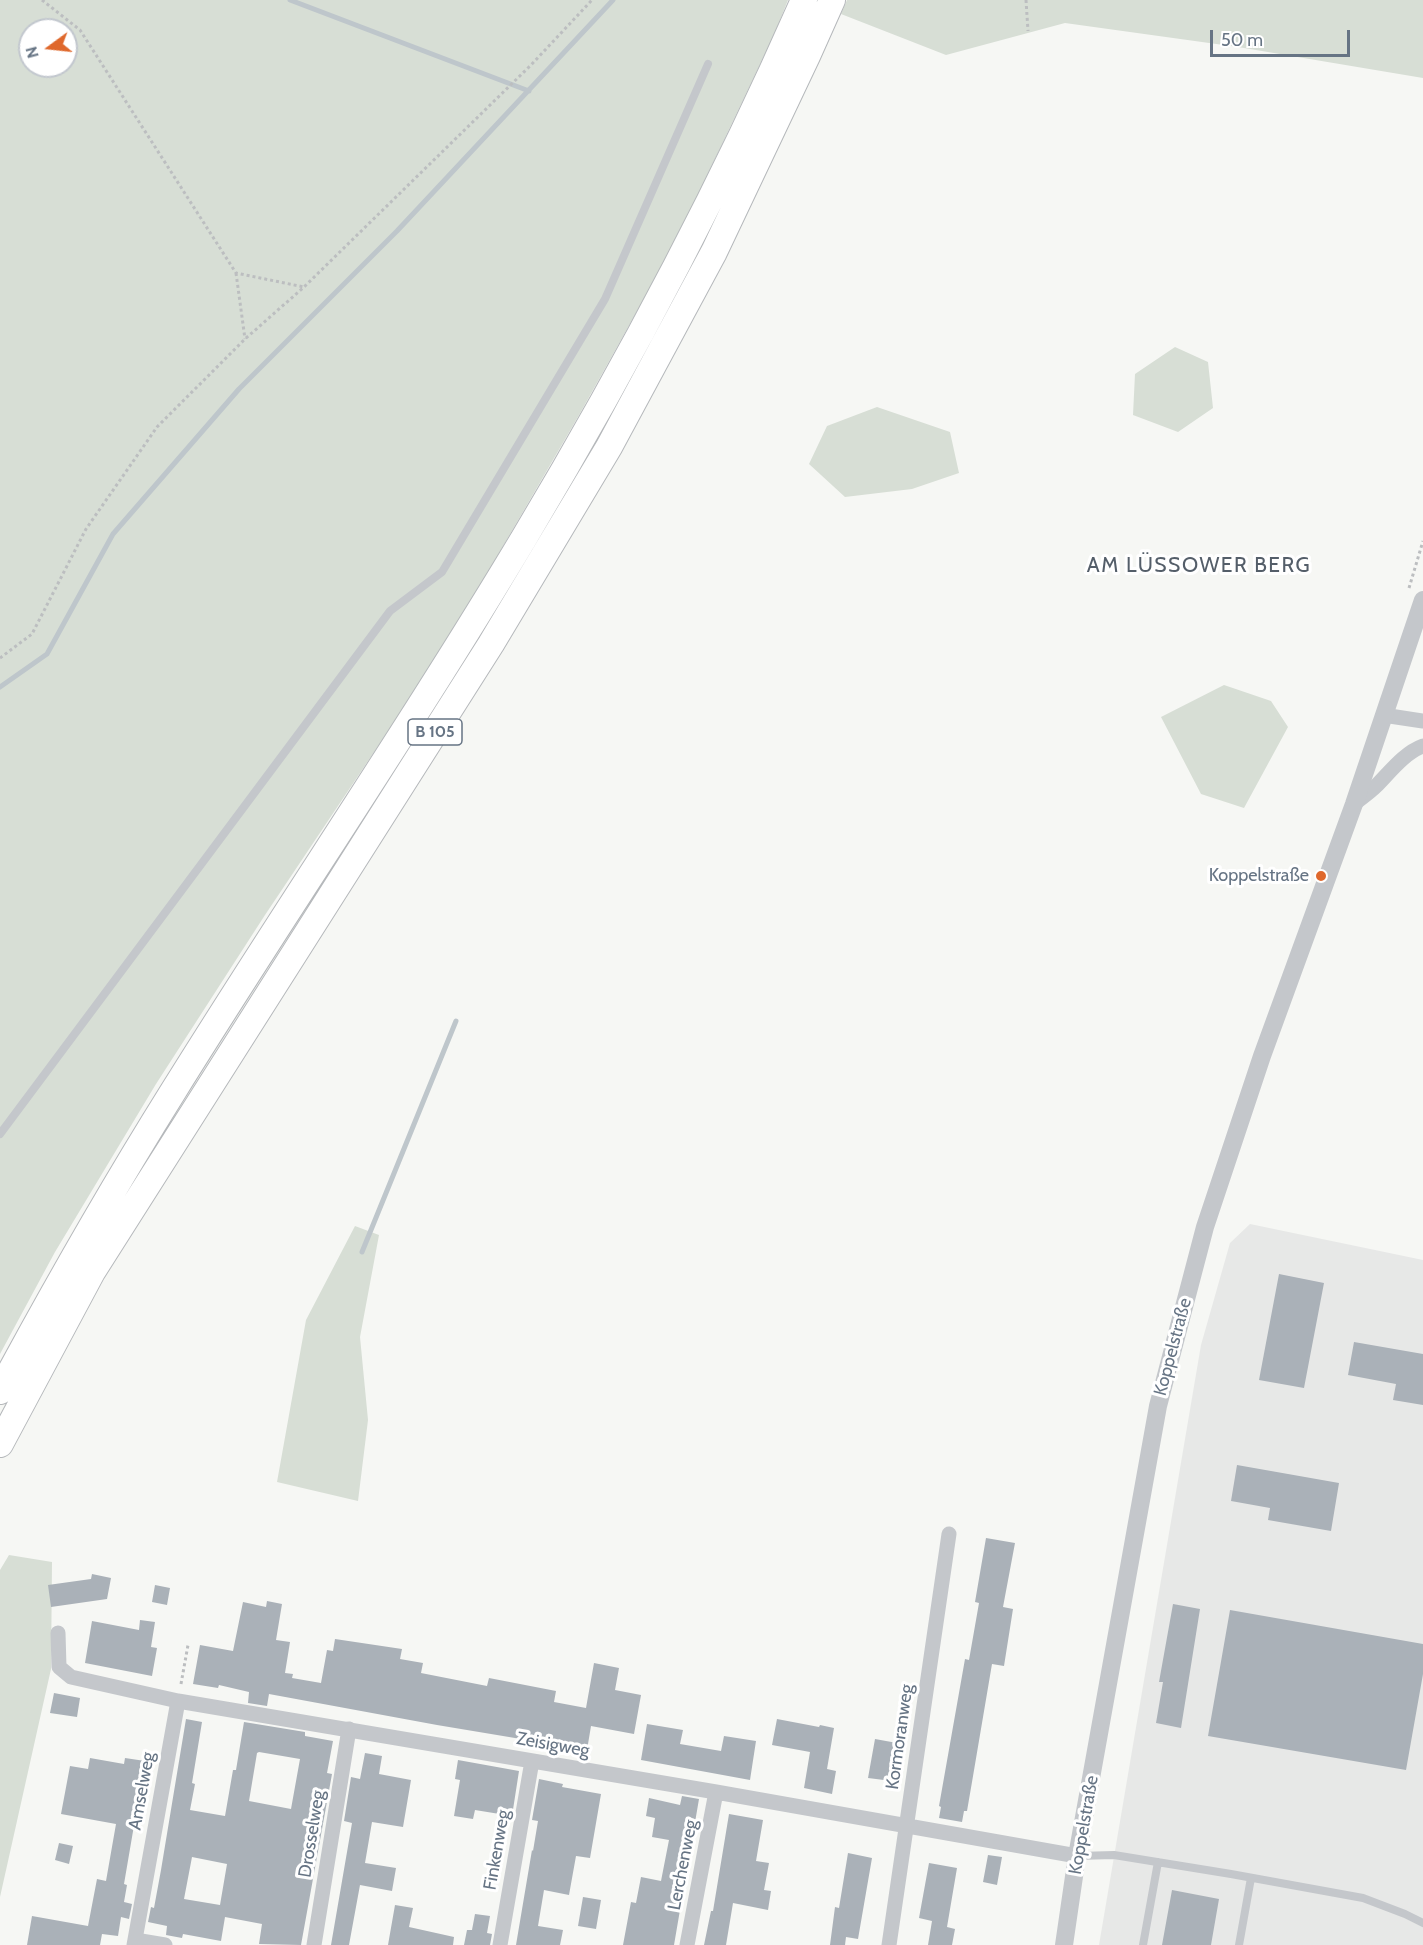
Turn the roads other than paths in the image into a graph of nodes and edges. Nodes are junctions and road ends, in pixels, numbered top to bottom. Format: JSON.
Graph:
{"nodes":[{"id":1,"x":804,"y":0,"type":"edge"},
{"id":2,"x":832,"y":0,"type":"edge"},
{"id":3,"x":708,"y":64,"type":"dead end"},
{"id":4,"x":1423,"y":600,"type":"edge"},
{"id":5,"x":1383,"y":715,"type":"junction"},
{"id":6,"x":1423,"y":721,"type":"edge"},
{"id":7,"x":1423,"y":746,"type":"edge"},
{"id":8,"x":1354,"y":804,"type":"junction"},
{"id":9,"x":0,"y":1134,"type":"edge"},
{"id":10,"x":0,"y":1391,"type":"edge"},
{"id":11,"x":0,"y":1444,"type":"edge"},
{"id":12,"x":949,"y":1534,"type":"dead end"},
{"id":13,"x":58,"y":1633,"type":"dead end"},
{"id":14,"x":178,"y":1701,"type":"junction"},
{"id":15,"x":349,"y":1729,"type":"junction"},
{"id":16,"x":532,"y":1761,"type":"junction"},
{"id":17,"x":716,"y":1792,"type":"junction"},
{"id":18,"x":907,"y":1826,"type":"junction"},
{"id":19,"x":1077,"y":1856,"type":"junction"},
{"id":20,"x":1158,"y":1862,"type":"junction"},
{"id":21,"x":1251,"y":1878,"type":"junction"},
{"id":22,"x":1423,"y":1923,"type":"edge"},
{"id":23,"x":135,"y":1942,"type":"edge"},
{"id":24,"x":165,"y":1945,"type":"edge"},
{"id":25,"x":314,"y":1945,"type":"edge"},
{"id":26,"x":500,"y":1945,"type":"edge"},
{"id":27,"x":687,"y":1945,"type":"edge"},
{"id":28,"x":889,"y":1945,"type":"edge"},
{"id":29,"x":1064,"y":1945,"type":"edge"},
{"id":30,"x":1143,"y":1945,"type":"edge"},
{"id":31,"x":1239,"y":1945,"type":"edge"}],
"edges":[{"from":1,"to":10,"type":"highway","number":"B 105"},
{"from":2,"to":11,"type":"highway","number":"B 105"},
{"from":3,"to":9,"type":"lane"},
{"from":4,"to":5,"type":"street","name":"Koppelstraße"},
{"from":5,"to":6,"type":"street"},
{"from":5,"to":8,"type":"street","name":"Koppelstraße"},
{"from":7,"to":8,"type":"street"},
{"from":8,"to":19,"type":"street","name":"Koppelstraße"},
{"from":12,"to":18,"type":"street","name":"Kormoranweg"},
{"from":13,"to":14,"type":"street","name":"Zeisigweg"},
{"from":14,"to":15,"type":"street","name":"Zeisigweg"},
{"from":14,"to":23,"type":"street","name":"Amselweg"},
{"from":15,"to":16,"type":"street","name":"Zeisigweg"},
{"from":15,"to":25,"type":"street","name":"Drosselweg"},
{"from":16,"to":17,"type":"street","name":"Zeisigweg"},
{"from":16,"to":26,"type":"street","name":"Finkenweg"},
{"from":17,"to":18,"type":"street","name":"Zeisigweg"},
{"from":17,"to":27,"type":"street","name":"Lerchenweg"},
{"from":18,"to":19,"type":"street","name":"Zeisigweg"},
{"from":18,"to":28,"type":"street","name":"Kormoranweg"},
{"from":19,"to":20,"type":"lane"},
{"from":19,"to":29,"type":"street","name":"Koppelstraße"},
{"from":20,"to":21,"type":"lane"},
{"from":20,"to":30,"type":"lane"},
{"from":21,"to":22,"type":"lane"},
{"from":21,"to":31,"type":"lane"},
{"from":23,"to":24,"type":"street"}]}
